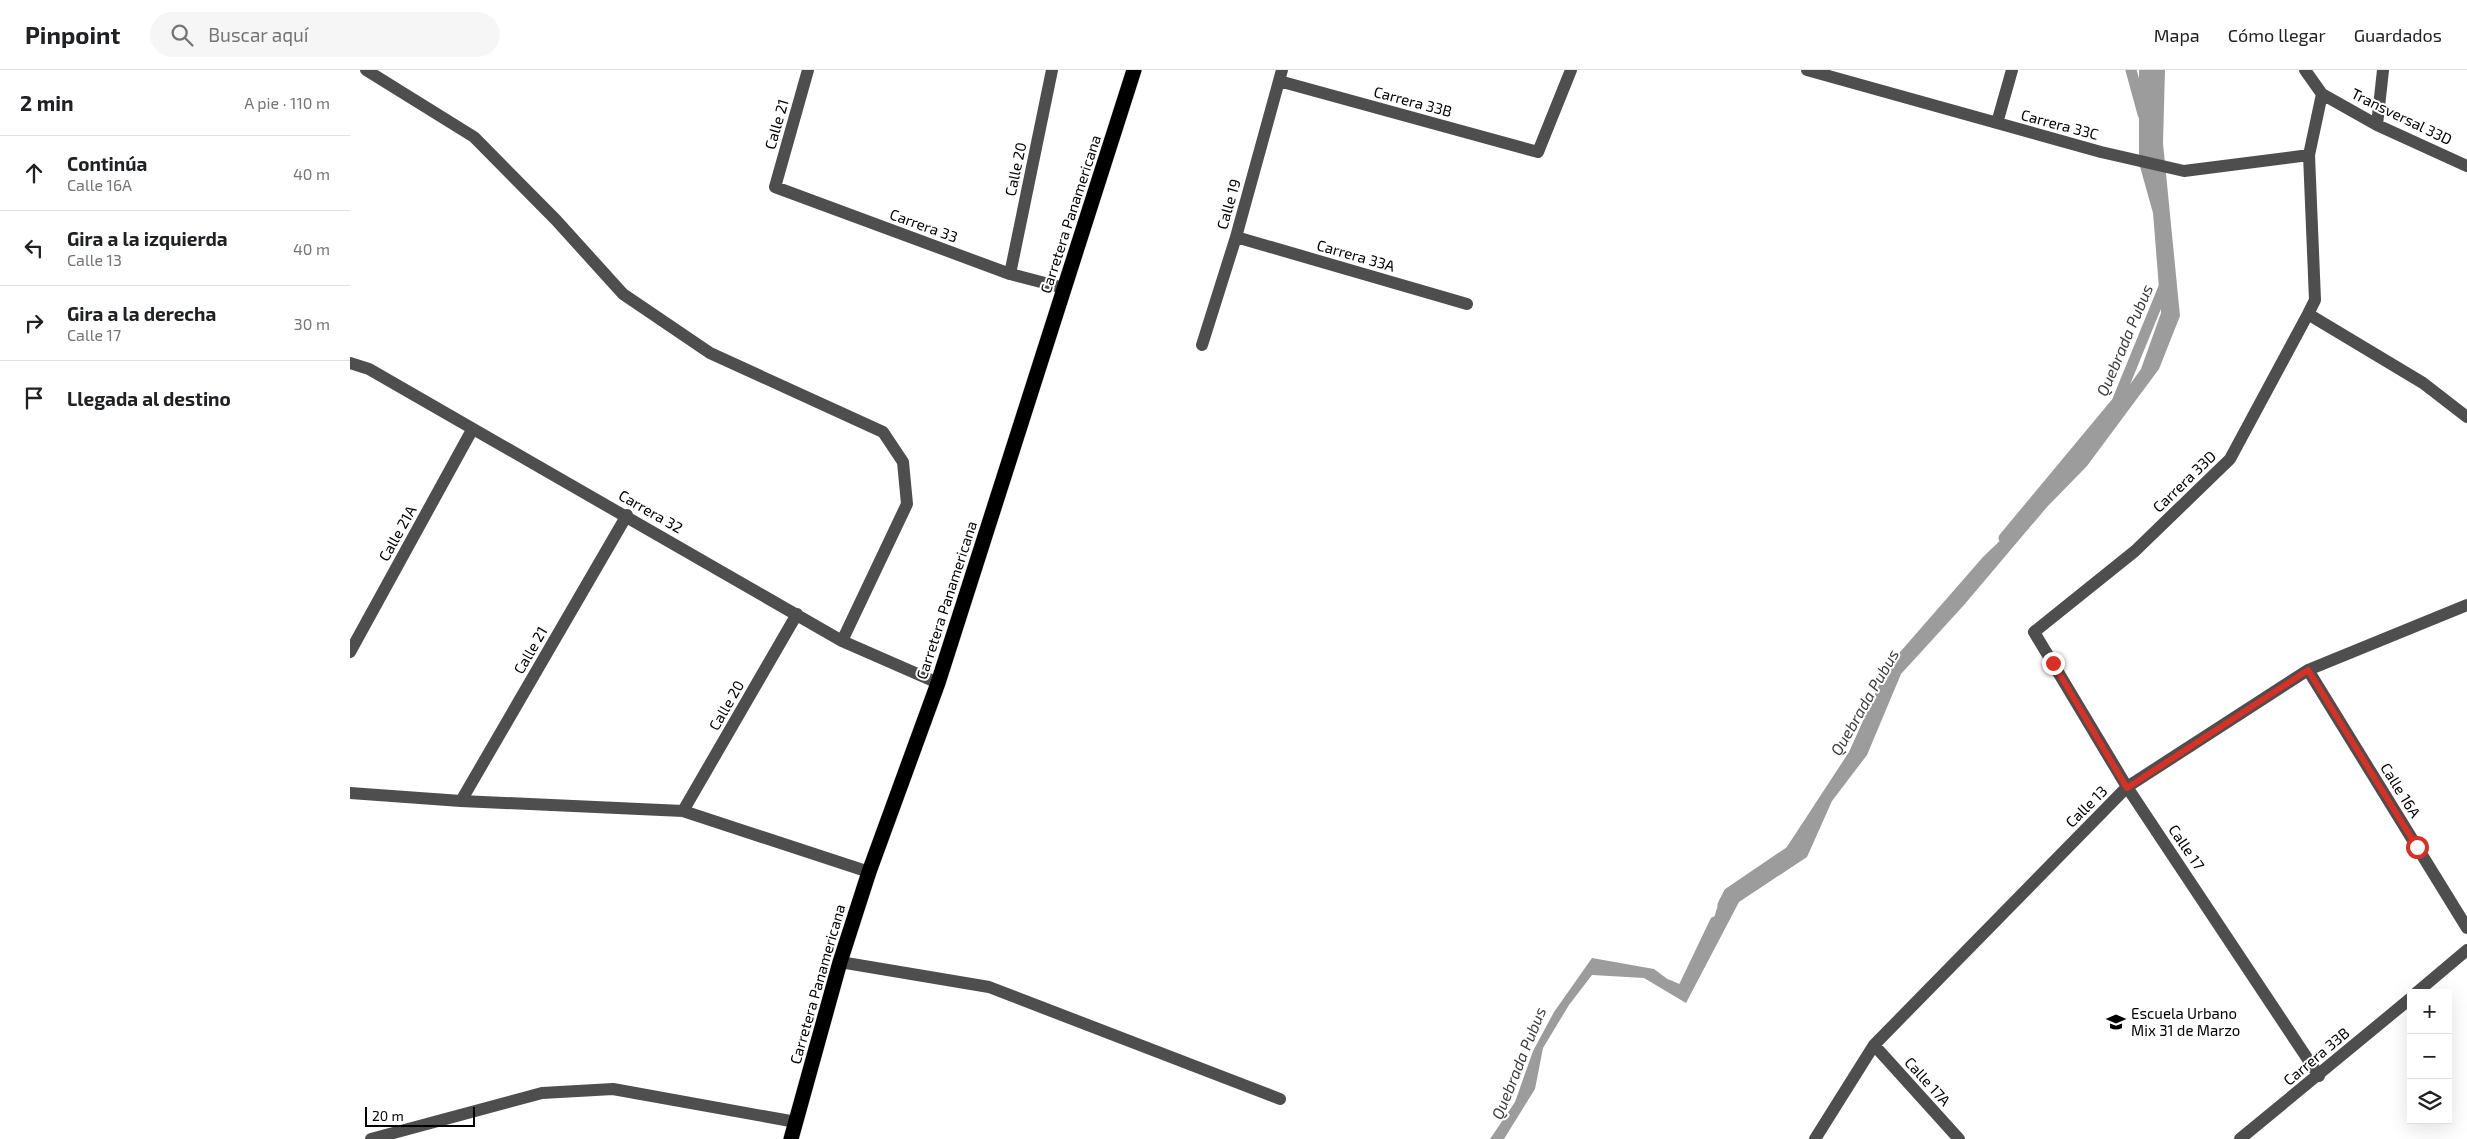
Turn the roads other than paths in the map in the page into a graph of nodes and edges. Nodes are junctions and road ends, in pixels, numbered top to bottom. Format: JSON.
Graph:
{"nodes":[{"id":1,"x":366,"y":70,"type":"edge"},
{"id":2,"x":808,"y":70,"type":"edge"},
{"id":3,"x":1052,"y":70,"type":"edge"},
{"id":4,"x":1134,"y":70,"type":"edge"},
{"id":5,"x":1571,"y":70,"type":"edge"},
{"id":6,"x":1807,"y":70,"type":"edge"},
{"id":7,"x":2012,"y":70,"type":"edge"},
{"id":8,"x":2305,"y":70,"type":"edge"},
{"id":9,"x":2383,"y":70,"type":"edge"},
{"id":10,"x":1281,"y":75,"type":"edge"},
{"id":11,"x":2322,"y":94,"type":"junction"},
{"id":12,"x":1997,"y":123,"type":"junction"},
{"id":13,"x":2377,"y":125,"type":"junction"},
{"id":14,"x":2309,"y":154,"type":"junction"},
{"id":15,"x":2467,"y":166,"type":"edge"},
{"id":16,"x":775,"y":187,"type":"joint"},
{"id":17,"x":1236,"y":237,"type":"junction"},
{"id":18,"x":1010,"y":274,"type":"junction"},
{"id":19,"x":1064,"y":288,"type":"junction"},
{"id":20,"x":1467,"y":304,"type":"dead end"},
{"id":21,"x":2308,"y":314,"type":"junction"},
{"id":22,"x":1202,"y":346,"type":"dead end"},
{"id":23,"x":350,"y":363,"type":"edge"},
{"id":24,"x":2467,"y":417,"type":"edge"},
{"id":25,"x":472,"y":430,"type":"junction"},
{"id":26,"x":627,"y":516,"type":"junction"},
{"id":27,"x":2467,"y":605,"type":"edge"},
{"id":28,"x":797,"y":614,"type":"junction"},
{"id":29,"x":2034,"y":632,"type":"joint"},
{"id":30,"x":842,"y":641,"type":"junction"},
{"id":31,"x":350,"y":652,"type":"edge"},
{"id":32,"x":2308,"y":670,"type":"junction"},
{"id":33,"x":938,"y":683,"type":"junction"},
{"id":34,"x":2127,"y":788,"type":"junction"},
{"id":35,"x":350,"y":794,"type":"edge"},
{"id":36,"x":460,"y":802,"type":"junction"},
{"id":37,"x":683,"y":811,"type":"junction"},
{"id":38,"x":869,"y":872,"type":"junction"},
{"id":39,"x":2467,"y":928,"type":"edge"},
{"id":40,"x":2467,"y":950,"type":"edge"},
{"id":41,"x":840,"y":962,"type":"junction"},
{"id":42,"x":2421,"y":989,"type":"edge"},
{"id":43,"x":2407,"y":1001,"type":"edge"},
{"id":44,"x":1874,"y":1045,"type":"junction"},
{"id":45,"x":2319,"y":1076,"type":"junction"},
{"id":46,"x":1280,"y":1099,"type":"dead end"},
{"id":47,"x":796,"y":1122,"type":"junction"},
{"id":48,"x":372,"y":1139,"type":"edge"},
{"id":49,"x":791,"y":1139,"type":"edge"},
{"id":50,"x":1815,"y":1139,"type":"edge"},
{"id":51,"x":1959,"y":1139,"type":"edge"},
{"id":52,"x":2240,"y":1139,"type":"edge"}],
"edges":[{"from":1,"to":30,"type":"street"},
{"from":2,"to":16,"type":"street","name":"Calle 21"},
{"from":3,"to":18,"type":"street","name":"Calle 20"},
{"from":4,"to":19,"type":"highway","name":"Carretera Panamericana"},
{"from":5,"to":10,"type":"street","name":"Carrera 33B"},
{"from":6,"to":12,"type":"street","name":"Carrera 33C"},
{"from":7,"to":12,"type":"street"},
{"from":8,"to":11,"type":"street","name":"Transversal 33D"},
{"from":9,"to":13,"type":"street"},
{"from":10,"to":17,"type":"street","name":"Calle 19"},
{"from":11,"to":13,"type":"street","name":"Transversal 33D"},
{"from":11,"to":14,"type":"street","name":"Carrera 33D"},
{"from":12,"to":14,"type":"street","name":"Carrera 33C"},
{"from":13,"to":15,"type":"street","name":"Transversal 33D"},
{"from":14,"to":21,"type":"street","name":"Carrera 33D"},
{"from":16,"to":18,"type":"street","name":"Carrera 33"},
{"from":17,"to":20,"type":"street","name":"Carrera 33A"},
{"from":17,"to":22,"type":"street","name":"Calle 19"},
{"from":18,"to":19,"type":"street","name":"Carrera 33"},
{"from":19,"to":33,"type":"highway","name":"Carretera Panamericana"},
{"from":21,"to":24,"type":"street"},
{"from":21,"to":29,"type":"street","name":"Carrera 33D"},
{"from":23,"to":25,"type":"street","name":"Carrera 32"},
{"from":25,"to":26,"type":"street","name":"Carrera 32"},
{"from":25,"to":31,"type":"street","name":"Calle 21A"},
{"from":26,"to":28,"type":"street","name":"Carrera 32"},
{"from":26,"to":36,"type":"street","name":"Calle 21"},
{"from":27,"to":32,"type":"street","name":"Calle 13"},
{"from":28,"to":30,"type":"street","name":"Carrera 32"},
{"from":28,"to":37,"type":"street","name":"Calle 20"},
{"from":29,"to":34,"type":"street","name":"Calle 17"},
{"from":30,"to":33,"type":"street","name":"Carrera 32"},
{"from":32,"to":34,"type":"street","name":"Calle 13"},
{"from":32,"to":39,"type":"street","name":"Calle 16A"},
{"from":33,"to":38,"type":"highway","name":"Carretera Panamericana"},
{"from":34,"to":44,"type":"street","name":"Calle 13"},
{"from":34,"to":45,"type":"street","name":"Calle 17"},
{"from":35,"to":36,"type":"street"},
{"from":36,"to":37,"type":"street"},
{"from":37,"to":38,"type":"street"},
{"from":38,"to":41,"type":"highway","name":"Carretera Panamericana"},
{"from":40,"to":42,"type":"street"},
{"from":41,"to":46,"type":"street"},
{"from":41,"to":47,"type":"highway","name":"Carretera Panamericana"},
{"from":43,"to":45,"type":"street","name":"Carrera 33B"},
{"from":44,"to":50,"type":"street","name":"Calle 13"},
{"from":44,"to":51,"type":"street","name":"Calle 17A"},
{"from":45,"to":52,"type":"street","name":"Carrera 33B"},
{"from":47,"to":48,"type":"street"},
{"from":47,"to":49,"type":"highway","name":"Carretera Panamericana"}]}
